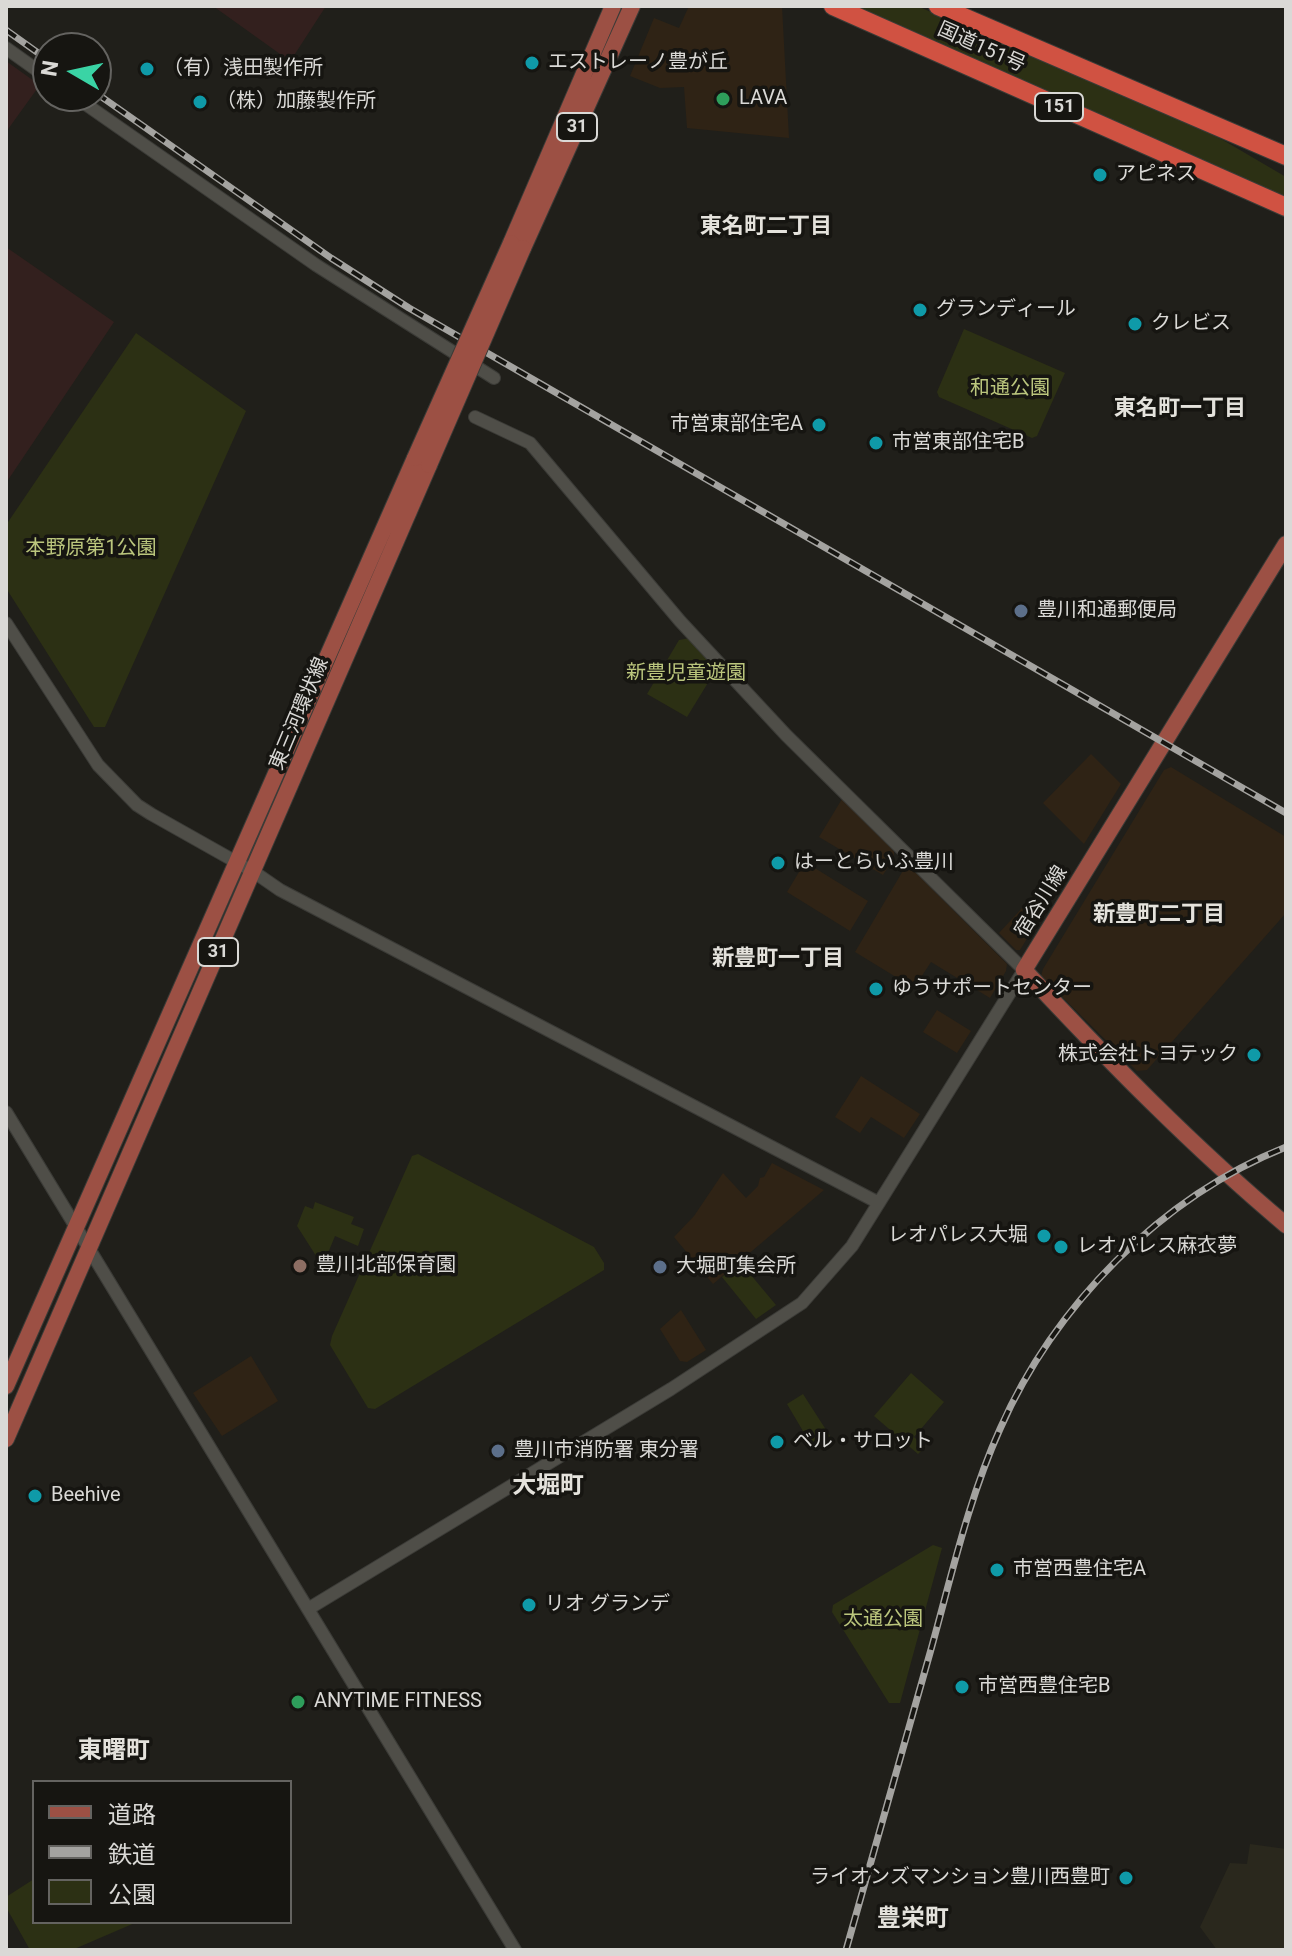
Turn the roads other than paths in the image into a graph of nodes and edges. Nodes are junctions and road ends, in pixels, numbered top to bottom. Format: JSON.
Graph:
{"nodes":[{"id":1,"x":613,"y":6,"type":"edge"},
{"id":2,"x":632,"y":6,"type":"edge"},
{"id":3,"x":833,"y":6,"type":"edge"},
{"id":4,"x":938,"y":6,"type":"edge"},
{"id":5,"x":6,"y":48,"type":"edge"},
{"id":6,"x":32,"y":67,"type":"edge"},
{"id":7,"x":97,"y":112,"type":"edge"},
{"id":8,"x":1215,"y":125,"type":"junction"},
{"id":9,"x":1286,"y":156,"type":"edge"},
{"id":10,"x":1286,"y":166,"type":"edge"},
{"id":11,"x":1286,"y":207,"type":"edge"},
{"id":12,"x":517,"y":246,"type":"junction"},
{"id":13,"x":494,"y":378,"type":"dead end"},
{"id":14,"x":475,"y":417,"type":"dead end"},
{"id":15,"x":422,"y":462,"type":"junction"},
{"id":16,"x":1286,"y":544,"type":"edge"},
{"id":17,"x":6,"y":623,"type":"edge"},
{"id":18,"x":237,"y":862,"type":"junction"},
{"id":19,"x":254,"y":872,"type":"junction"},
{"id":20,"x":1024,"y":970,"type":"junction"},
{"id":21,"x":6,"y":1112,"type":"edge"},
{"id":22,"x":879,"y":1203,"type":"junction"},
{"id":23,"x":1286,"y":1225,"type":"edge"},
{"id":24,"x":77,"y":1226,"type":"junction"},
{"id":25,"x":90,"y":1248,"type":"junction"},
{"id":26,"x":6,"y":1386,"type":"edge"},
{"id":27,"x":6,"y":1439,"type":"edge"},
{"id":28,"x":308,"y":1609,"type":"junction"},
{"id":29,"x":515,"y":1950,"type":"edge"}],
"edges":[{"from":1,"to":12,"type":"main road","name":"東三河環状線","number":"31"},
{"from":2,"to":12,"type":"main road","name":"東三河環状線","number":"31"},
{"from":3,"to":11,"type":"highway","name":"国道151号","number":"151"},
{"from":4,"to":8,"type":"highway","name":"国道151号","number":"151"},
{"from":5,"to":6,"type":"street"},
{"from":7,"to":13,"type":"street"},
{"from":8,"to":9,"type":"highway","name":"国道151号","number":"151"},
{"from":8,"to":10,"type":"highway"},
{"from":12,"to":15,"type":"main road","name":"東三河環状線","number":"31","bridge":true},
{"from":14,"to":20,"type":"street"},
{"from":15,"to":18,"type":"main road","name":"東三河環状線","number":"31"},
{"from":15,"to":19,"type":"main road","name":"東三河環状線","number":"31"},
{"from":16,"to":20,"type":"main road","name":"宿谷川線"},
{"from":17,"to":18,"type":"street"},
{"from":18,"to":19,"type":"street"},
{"from":18,"to":24,"type":"main road","name":"東三河環状線","number":"31"},
{"from":19,"to":22,"type":"street"},
{"from":19,"to":25,"type":"main road","name":"東三河環状線","number":"31"},
{"from":20,"to":22,"type":"street"},
{"from":20,"to":23,"type":"main road","name":"宿谷川線"},
{"from":21,"to":24,"type":"street"},
{"from":22,"to":28,"type":"street"},
{"from":24,"to":25,"type":"street"},
{"from":24,"to":26,"type":"main road","name":"東三河環状線","number":"31"},
{"from":25,"to":27,"type":"main road","name":"東三河環状線","number":"31"},
{"from":25,"to":28,"type":"street"},
{"from":28,"to":29,"type":"street"}]}
